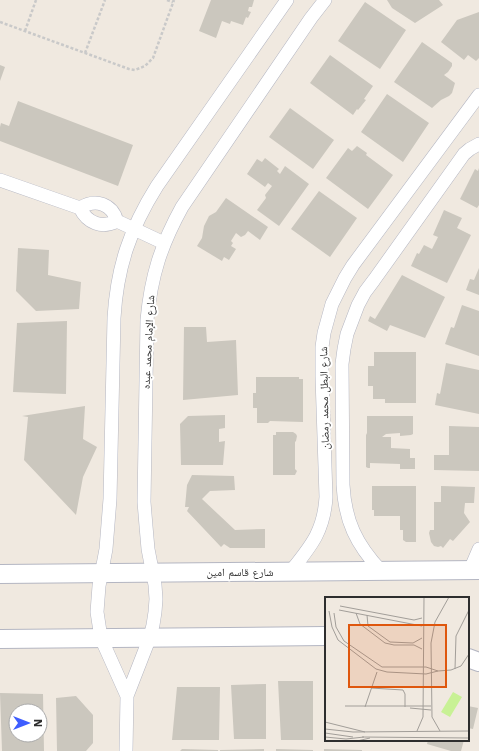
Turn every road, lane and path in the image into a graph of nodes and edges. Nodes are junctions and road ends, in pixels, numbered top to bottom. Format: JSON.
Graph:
{"nodes":[{"id":1,"x":36,"y":0,"type":"edge"},
{"id":2,"x":105,"y":0,"type":"edge"},
{"id":3,"x":167,"y":0,"type":"edge"},
{"id":4,"x":286,"y":0,"type":"edge"},
{"id":5,"x":325,"y":0,"type":"edge"},
{"id":6,"x":174,"y":1,"type":"edge"},
{"id":7,"x":0,"y":22,"type":"edge"},
{"id":8,"x":25,"y":31,"type":"junction"},
{"id":9,"x":85,"y":53,"type":"junction"},
{"id":10,"x":479,"y":95,"type":"edge"},
{"id":11,"x":479,"y":144,"type":"edge"},
{"id":12,"x":0,"y":180,"type":"edge"},
{"id":13,"x":80,"y":208,"type":"junction"},
{"id":14,"x":117,"y":221,"type":"junction"},
{"id":15,"x":133,"y":228,"type":"junction"},
{"id":16,"x":164,"y":243,"type":"junction"},
{"id":17,"x":479,"y":549,"type":"edge"},
{"id":18,"x":474,"y":570,"type":"edge"},
{"id":19,"x":291,"y":571,"type":"junction"},
{"id":20,"x":381,"y":571,"type":"junction"},
{"id":21,"x":153,"y":572,"type":"junction"},
{"id":22,"x":102,"y":573,"type":"junction"},
{"id":23,"x":0,"y":574,"type":"edge"},
{"id":24,"x":325,"y":636,"type":"edge"},
{"id":25,"x":150,"y":637,"type":"junction"},
{"id":26,"x":101,"y":638,"type":"junction"},
{"id":27,"x":0,"y":639,"type":"edge"},
{"id":28,"x":469,"y":658,"type":"edge"},
{"id":29,"x":479,"y":662,"type":"edge"},
{"id":30,"x":127,"y":696,"type":"junction"},
{"id":31,"x":126,"y":751,"type":"edge"}],
"edges":[{"from":1,"to":8,"type":"path"},
{"from":2,"to":9,"type":"path"},
{"from":3,"to":6,"type":"path"},
{"from":4,"to":15,"type":"street"},
{"from":5,"to":16,"type":"street","name":"شارع الإمام محمد عبده"},
{"from":6,"to":9,"type":"path"},
{"from":7,"to":8,"type":"path"},
{"from":8,"to":9,"type":"path"},
{"from":10,"to":19,"type":"street","name":"شارع البطل محمد رمضان"},
{"from":11,"to":20,"type":"street","name":"شارع البطل محمد رمضان"},
{"from":12,"to":13,"type":"street"},
{"from":13,"to":14,"type":"street"},
{"from":13,"to":14,"type":"street"},
{"from":14,"to":15,"type":"street"},
{"from":15,"to":16,"type":"street"},
{"from":15,"to":22,"type":"street"},
{"from":16,"to":21,"type":"street","name":"شارع الإمام محمد عبده"},
{"from":17,"to":18,"type":"street"},
{"from":18,"to":20,"type":"main road","name":"شارع قاسم امين"},
{"from":19,"to":20,"type":"main road","name":"شارع قاسم امين"},
{"from":19,"to":21,"type":"main road","name":"شارع قاسم امين"},
{"from":21,"to":22,"type":"main road","name":"شارع قاسم امين"},
{"from":21,"to":25,"type":"street","name":"شارع الإمام محمد عبده"},
{"from":22,"to":23,"type":"main road","name":"شارع قاسم امين"},
{"from":22,"to":26,"type":"street"},
{"from":24,"to":25,"type":"main road"},
{"from":25,"to":26,"type":"main road"},
{"from":25,"to":30,"type":"street","name":"شارع الإمام محمد عبده"},
{"from":26,"to":27,"type":"main road"},
{"from":26,"to":30,"type":"street"},
{"from":28,"to":29,"type":"main road"},
{"from":30,"to":31,"type":"street"}]}
